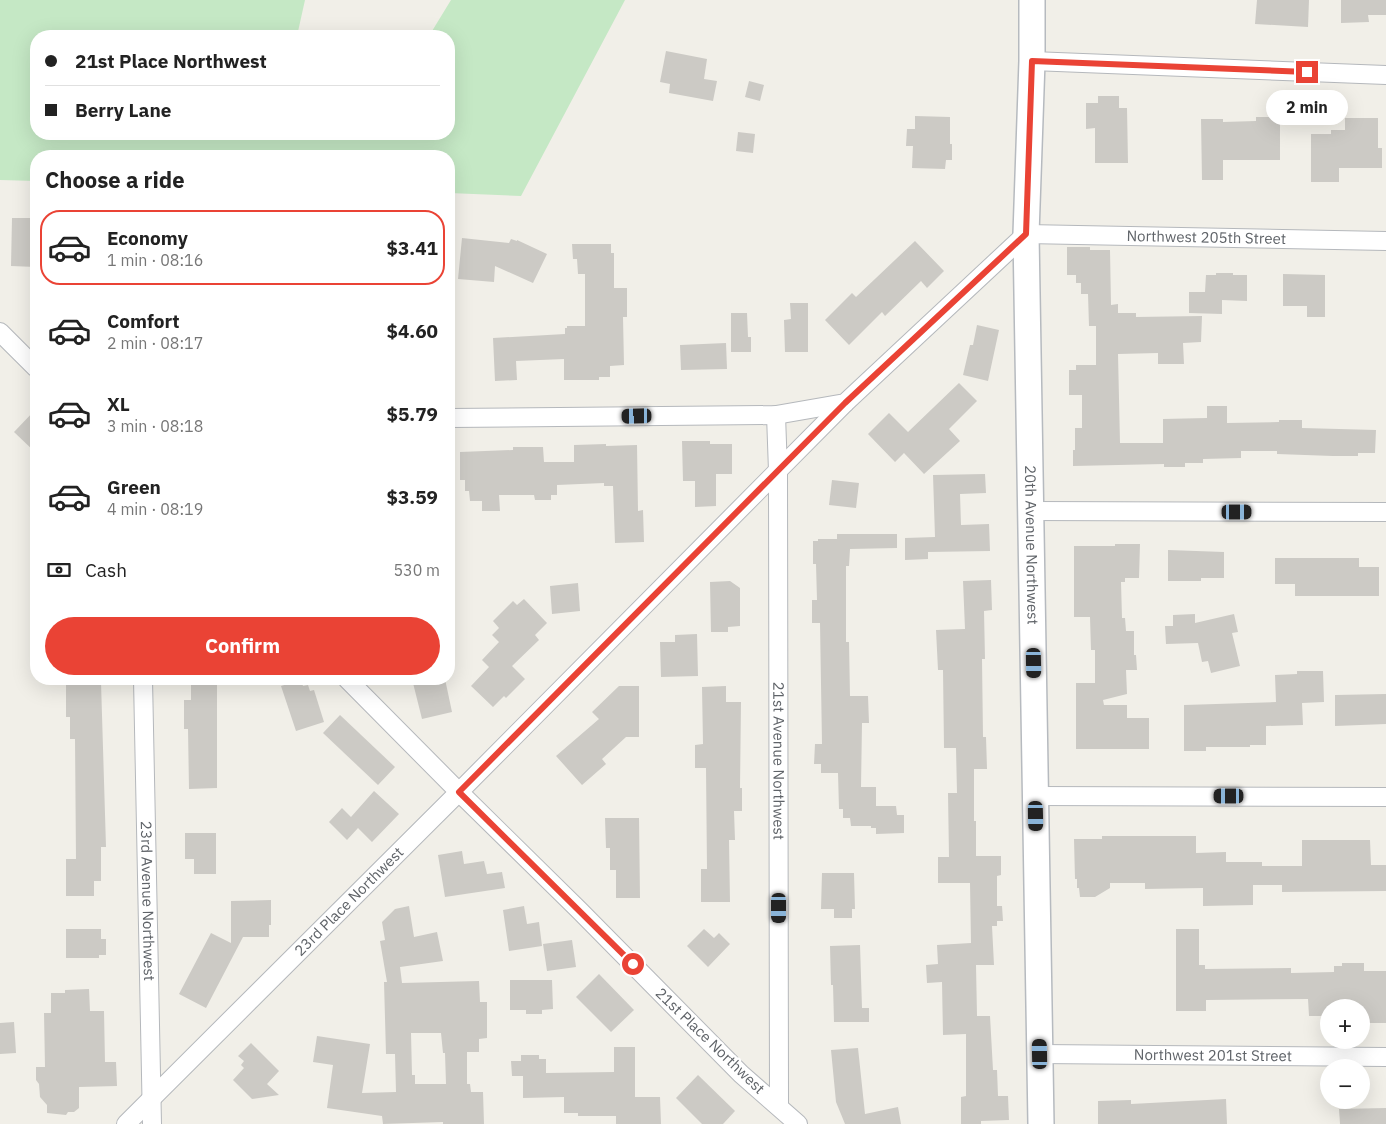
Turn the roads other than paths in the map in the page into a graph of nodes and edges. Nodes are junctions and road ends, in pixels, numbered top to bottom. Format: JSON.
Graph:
{"nodes":[{"id":1,"x":1032,"y":0,"type":"edge"},
{"id":2,"x":1032,"y":61,"type":"junction"},
{"id":3,"x":1386,"y":75,"type":"edge"},
{"id":4,"x":1026,"y":234,"type":"junction"},
{"id":5,"x":1386,"y":241,"type":"edge"},
{"id":6,"x":0,"y":332,"type":"edge"},
{"id":7,"x":30,"y":362,"type":"edge"},
{"id":8,"x":845,"y":403,"type":"junction"},
{"id":9,"x":776,"y":415,"type":"junction"},
{"id":10,"x":455,"y":418,"type":"edge"},
{"id":11,"x":778,"y":471,"type":"junction"},
{"id":12,"x":1031,"y":511,"type":"junction"},
{"id":13,"x":1386,"y":512,"type":"edge"},
{"id":14,"x":143,"y":685,"type":"edge"},
{"id":15,"x":353,"y":685,"type":"edge"},
{"id":16,"x":459,"y":792,"type":"junction"},
{"id":17,"x":1036,"y":796,"type":"junction"},
{"id":18,"x":1386,"y":796,"type":"edge"},
{"id":19,"x":1040,"y":1054,"type":"junction"},
{"id":20,"x":1386,"y":1057,"type":"edge"},
{"id":21,"x":151,"y":1099,"type":"junction"},
{"id":22,"x":779,"y":1106,"type":"junction"},
{"id":23,"x":126,"y":1124,"type":"edge"},
{"id":24,"x":152,"y":1124,"type":"edge"},
{"id":25,"x":798,"y":1124,"type":"edge"},
{"id":26,"x":1041,"y":1124,"type":"edge"}],
"edges":[{"from":1,"to":2,"type":"street","name":"20th Avenue Northwest"},
{"from":2,"to":3,"type":"street"},
{"from":2,"to":4,"type":"street","name":"20th Avenue Northwest"},
{"from":4,"to":5,"type":"street","name":"Northwest 205th Street"},
{"from":4,"to":8,"type":"street"},
{"from":4,"to":12,"type":"street","name":"20th Avenue Northwest"},
{"from":6,"to":7,"type":"street"},
{"from":8,"to":9,"type":"street"},
{"from":8,"to":11,"type":"street"},
{"from":9,"to":10,"type":"street"},
{"from":9,"to":11,"type":"street","name":"21st Avenue Northwest"},
{"from":11,"to":16,"type":"street"},
{"from":11,"to":22,"type":"street","name":"21st Avenue Northwest"},
{"from":12,"to":13,"type":"street"},
{"from":12,"to":17,"type":"street","name":"20th Avenue Northwest"},
{"from":14,"to":21,"type":"street","name":"23rd Avenue Northwest"},
{"from":15,"to":16,"type":"street"},
{"from":16,"to":21,"type":"street","name":"23rd Place Northwest"},
{"from":16,"to":22,"type":"street","name":"21st Place Northwest"},
{"from":17,"to":18,"type":"street"},
{"from":17,"to":19,"type":"street","name":"20th Avenue Northwest"},
{"from":19,"to":20,"type":"street","name":"Northwest 201st Street"},
{"from":19,"to":26,"type":"street","name":"20th Avenue Northwest"},
{"from":21,"to":23,"type":"street","name":"23rd Place Northwest"},
{"from":21,"to":24,"type":"street","name":"23rd Avenue Northwest"},
{"from":22,"to":25,"type":"street","name":"21st Place Northwest"}]}
